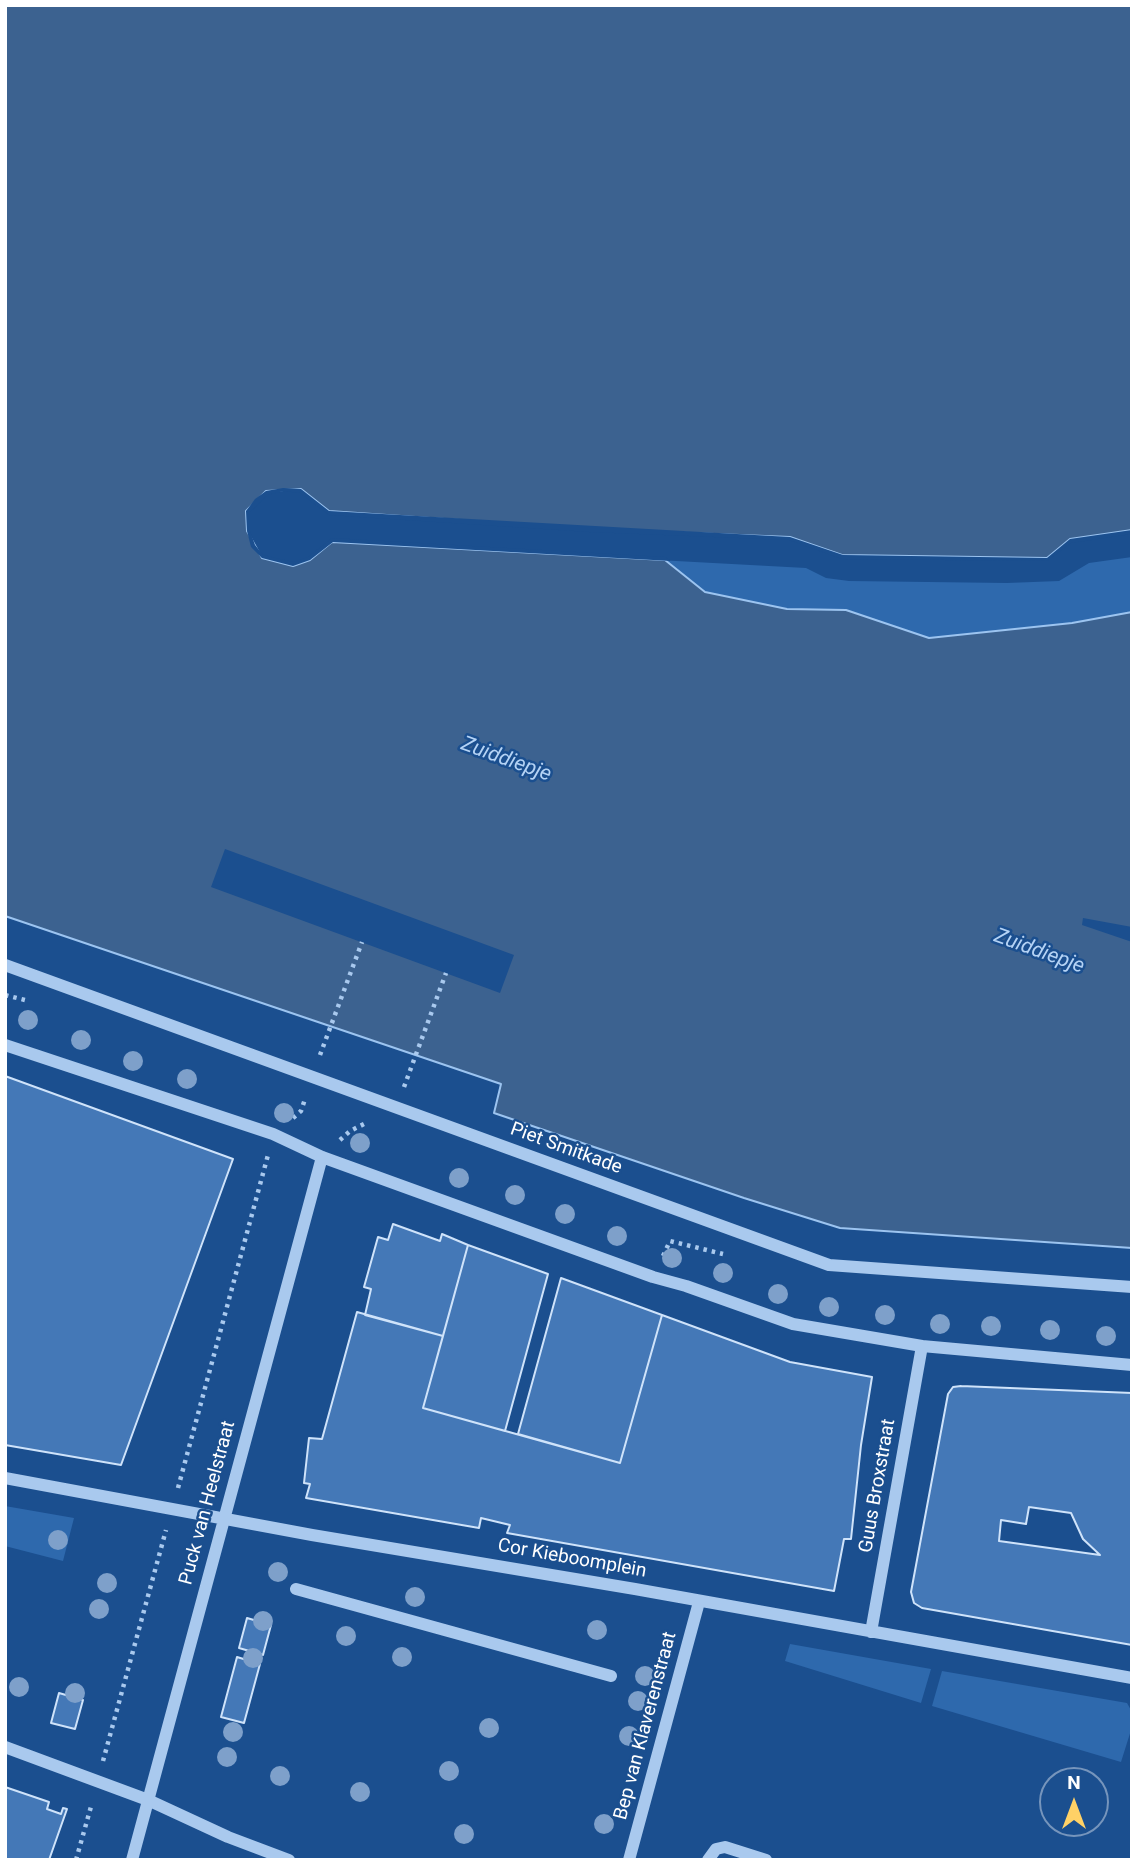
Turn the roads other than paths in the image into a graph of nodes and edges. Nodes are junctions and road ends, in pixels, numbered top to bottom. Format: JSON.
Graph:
{"nodes":[{"id":1,"x":5,"y":965,"type":"edge"},
{"id":2,"x":5,"y":1045,"type":"edge"},
{"id":3,"x":322,"y":1157,"type":"junction"},
{"id":4,"x":1132,"y":1287,"type":"edge"},
{"id":5,"x":922,"y":1346,"type":"junction"},
{"id":6,"x":1132,"y":1365,"type":"edge"},
{"id":7,"x":5,"y":1478,"type":"edge"},
{"id":8,"x":225,"y":1518,"type":"junction"},
{"id":9,"x":296,"y":1589,"type":"dead end"},
{"id":10,"x":699,"y":1602,"type":"junction"},
{"id":11,"x":872,"y":1632,"type":"junction"},
{"id":12,"x":611,"y":1676,"type":"dead end"},
{"id":13,"x":1132,"y":1678,"type":"edge"},
{"id":14,"x":5,"y":1747,"type":"edge"},
{"id":15,"x":148,"y":1800,"type":"junction"},
{"id":16,"x":132,"y":1860,"type":"edge"},
{"id":17,"x":289,"y":1860,"type":"edge"},
{"id":18,"x":629,"y":1860,"type":"edge"},
{"id":19,"x":708,"y":1860,"type":"edge"},
{"id":20,"x":766,"y":1860,"type":"edge"}],
"edges":[{"from":1,"to":4,"type":"street","name":"Piet Smitkade"},
{"from":2,"to":3,"type":"street"},
{"from":3,"to":5,"type":"street"},
{"from":3,"to":8,"type":"street","name":"Puck van Heelstraat"},
{"from":5,"to":6,"type":"street"},
{"from":5,"to":11,"type":"street","name":"Guus Broxstraat"},
{"from":7,"to":8,"type":"street","name":"Cor Kieboomplein"},
{"from":8,"to":10,"type":"street","name":"Cor Kieboomplein"},
{"from":8,"to":15,"type":"street","name":"Puck van Heelstraat"},
{"from":9,"to":12,"type":"street"},
{"from":10,"to":11,"type":"street","name":"Cor Kieboomplein"},
{"from":10,"to":18,"type":"street","name":"Bep van Klaverenstraat"},
{"from":11,"to":13,"type":"street","name":"Cor Kieboomplein"},
{"from":14,"to":15,"type":"street"},
{"from":15,"to":16,"type":"street","name":"Puck van Heelstraat"},
{"from":15,"to":17,"type":"street"},
{"from":19,"to":20,"type":"street"}]}
